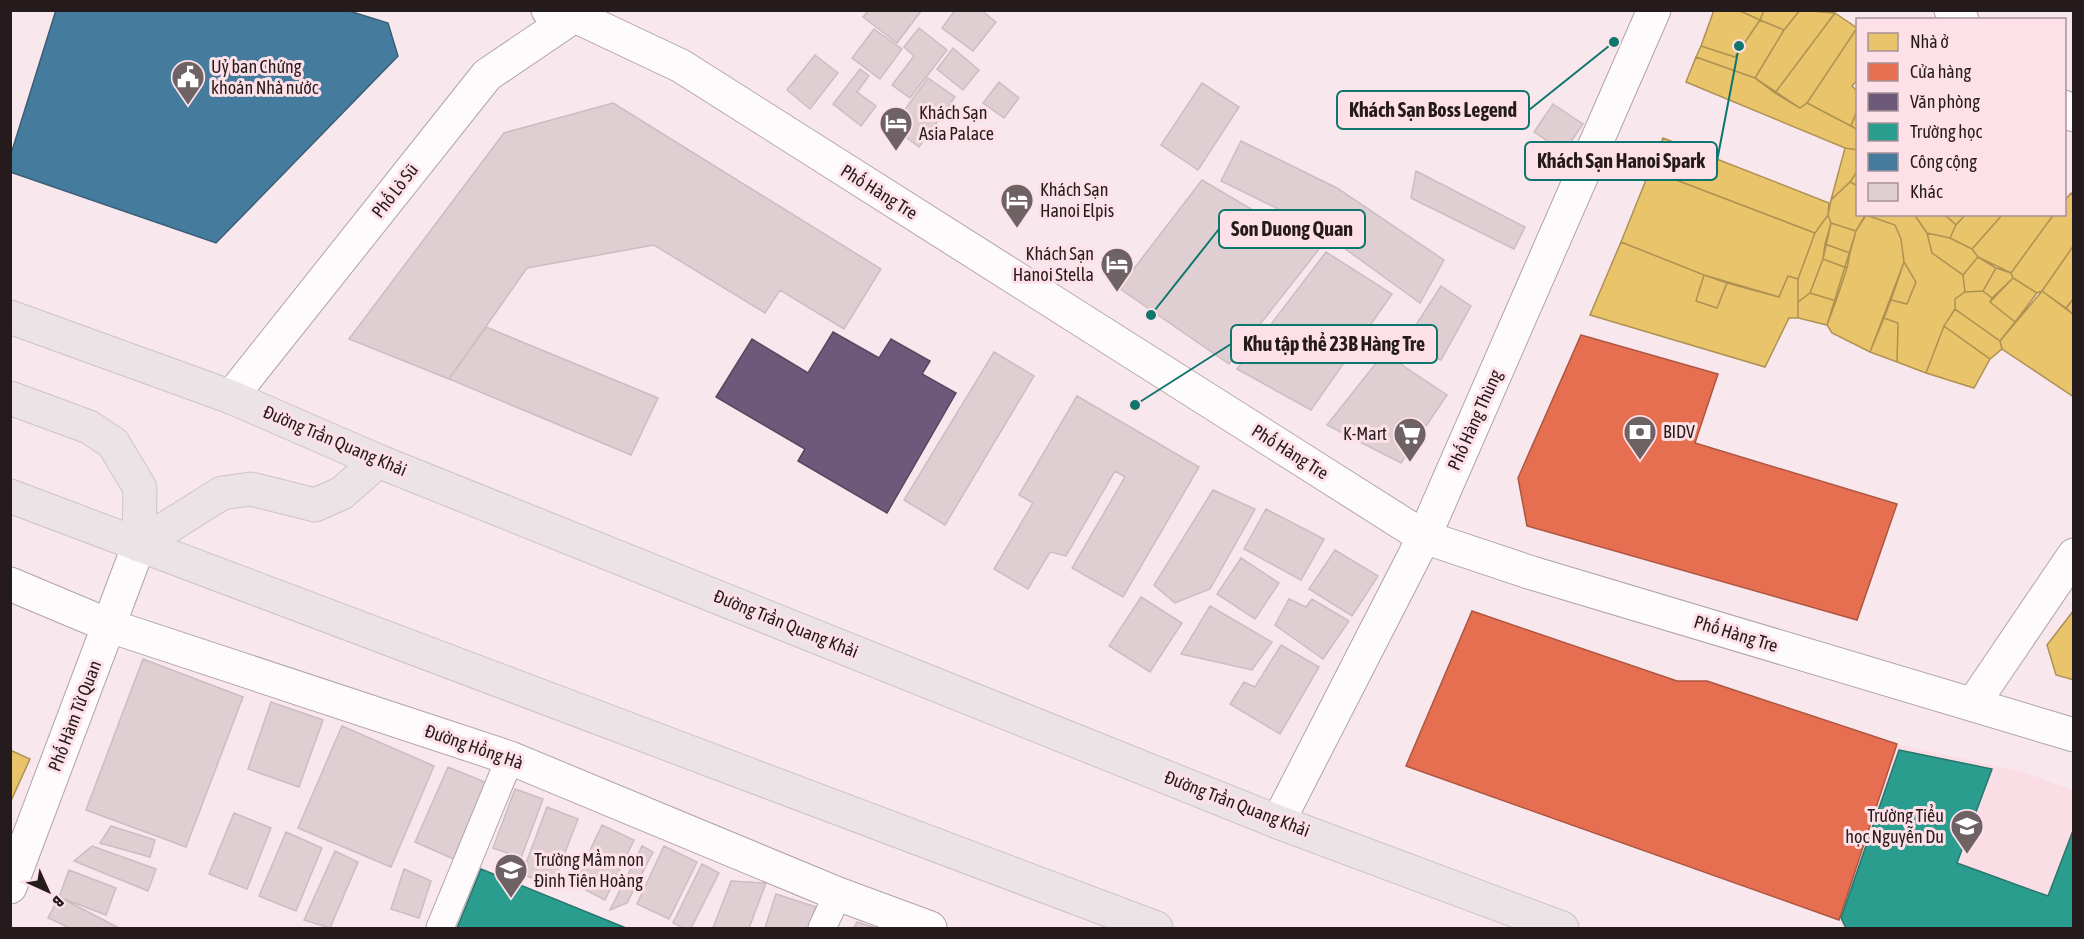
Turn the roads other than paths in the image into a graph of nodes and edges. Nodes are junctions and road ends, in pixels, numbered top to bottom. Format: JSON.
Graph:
{"nodes":[{"id":1,"x":1654,"y":10,"type":"edge"},
{"id":2,"x":569,"y":12,"type":"edge"},
{"id":3,"x":10,"y":316,"type":"edge"},
{"id":4,"x":231,"y":397,"type":"junction"},
{"id":5,"x":10,"y":398,"type":"edge"},
{"id":6,"x":378,"y":460,"type":"junction"},
{"id":7,"x":10,"y":496,"type":"edge"},
{"id":8,"x":1424,"y":537,"type":"junction"},
{"id":9,"x":139,"y":545,"type":"junction"},
{"id":10,"x":2073,"y":555,"type":"edge"},
{"id":11,"x":10,"y":584,"type":"edge"},
{"id":12,"x":110,"y":626,"type":"junction"},
{"id":13,"x":1973,"y":704,"type":"junction"},
{"id":14,"x":2073,"y":735,"type":"edge"},
{"id":15,"x":510,"y":758,"type":"junction"},
{"id":16,"x":1278,"y":822,"type":"junction"},
{"id":17,"x":10,"y":886,"type":"edge"},
{"id":18,"x":838,"y":894,"type":"junction"},
{"id":19,"x":440,"y":928,"type":"edge"},
{"id":20,"x":822,"y":928,"type":"edge"},
{"id":21,"x":930,"y":928,"type":"edge"},
{"id":22,"x":1156,"y":928,"type":"edge"},
{"id":23,"x":1562,"y":928,"type":"edge"}],
"edges":[{"from":1,"to":8,"type":"street","name":"Phố Hàng Thùng"},
{"from":2,"to":4,"type":"street","name":"Phố Lò Sũ"},
{"from":2,"to":8,"type":"street","name":"Phố Hàng Tre"},
{"from":3,"to":4,"type":"main road","name":"Đường Trần Quang Khải"},
{"from":4,"to":6,"type":"main road","name":"Đường Trần Quang Khải"},
{"from":5,"to":9,"type":"main road"},
{"from":6,"to":9,"type":"main road"},
{"from":6,"to":16,"type":"main road","name":"Đường Trần Quang Khải"},
{"from":7,"to":9,"type":"main road"},
{"from":8,"to":13,"type":"street","name":"Phố Hàng Tre"},
{"from":8,"to":16,"type":"street","name":"Phố Hàng Thùng"},
{"from":9,"to":12,"type":"street","name":"Phố Hàm Tử Quan"},
{"from":9,"to":22,"type":"main road"},
{"from":10,"to":13,"type":"street"},
{"from":11,"to":12,"type":"street","name":"Đường Hồng Hà"},
{"from":12,"to":15,"type":"street","name":"Đường Hồng Hà"},
{"from":12,"to":17,"type":"street","name":"Phố Hàm Tử Quan"},
{"from":13,"to":14,"type":"street","name":"Phố Hàng Tre"},
{"from":15,"to":18,"type":"street","name":"Đường Hồng Hà"},
{"from":15,"to":19,"type":"lane"},
{"from":16,"to":23,"type":"main road","name":"Đường Trần Quang Khải"},
{"from":18,"to":20,"type":"lane"},
{"from":18,"to":21,"type":"street","name":"Đường Hồng Hà"}]}
